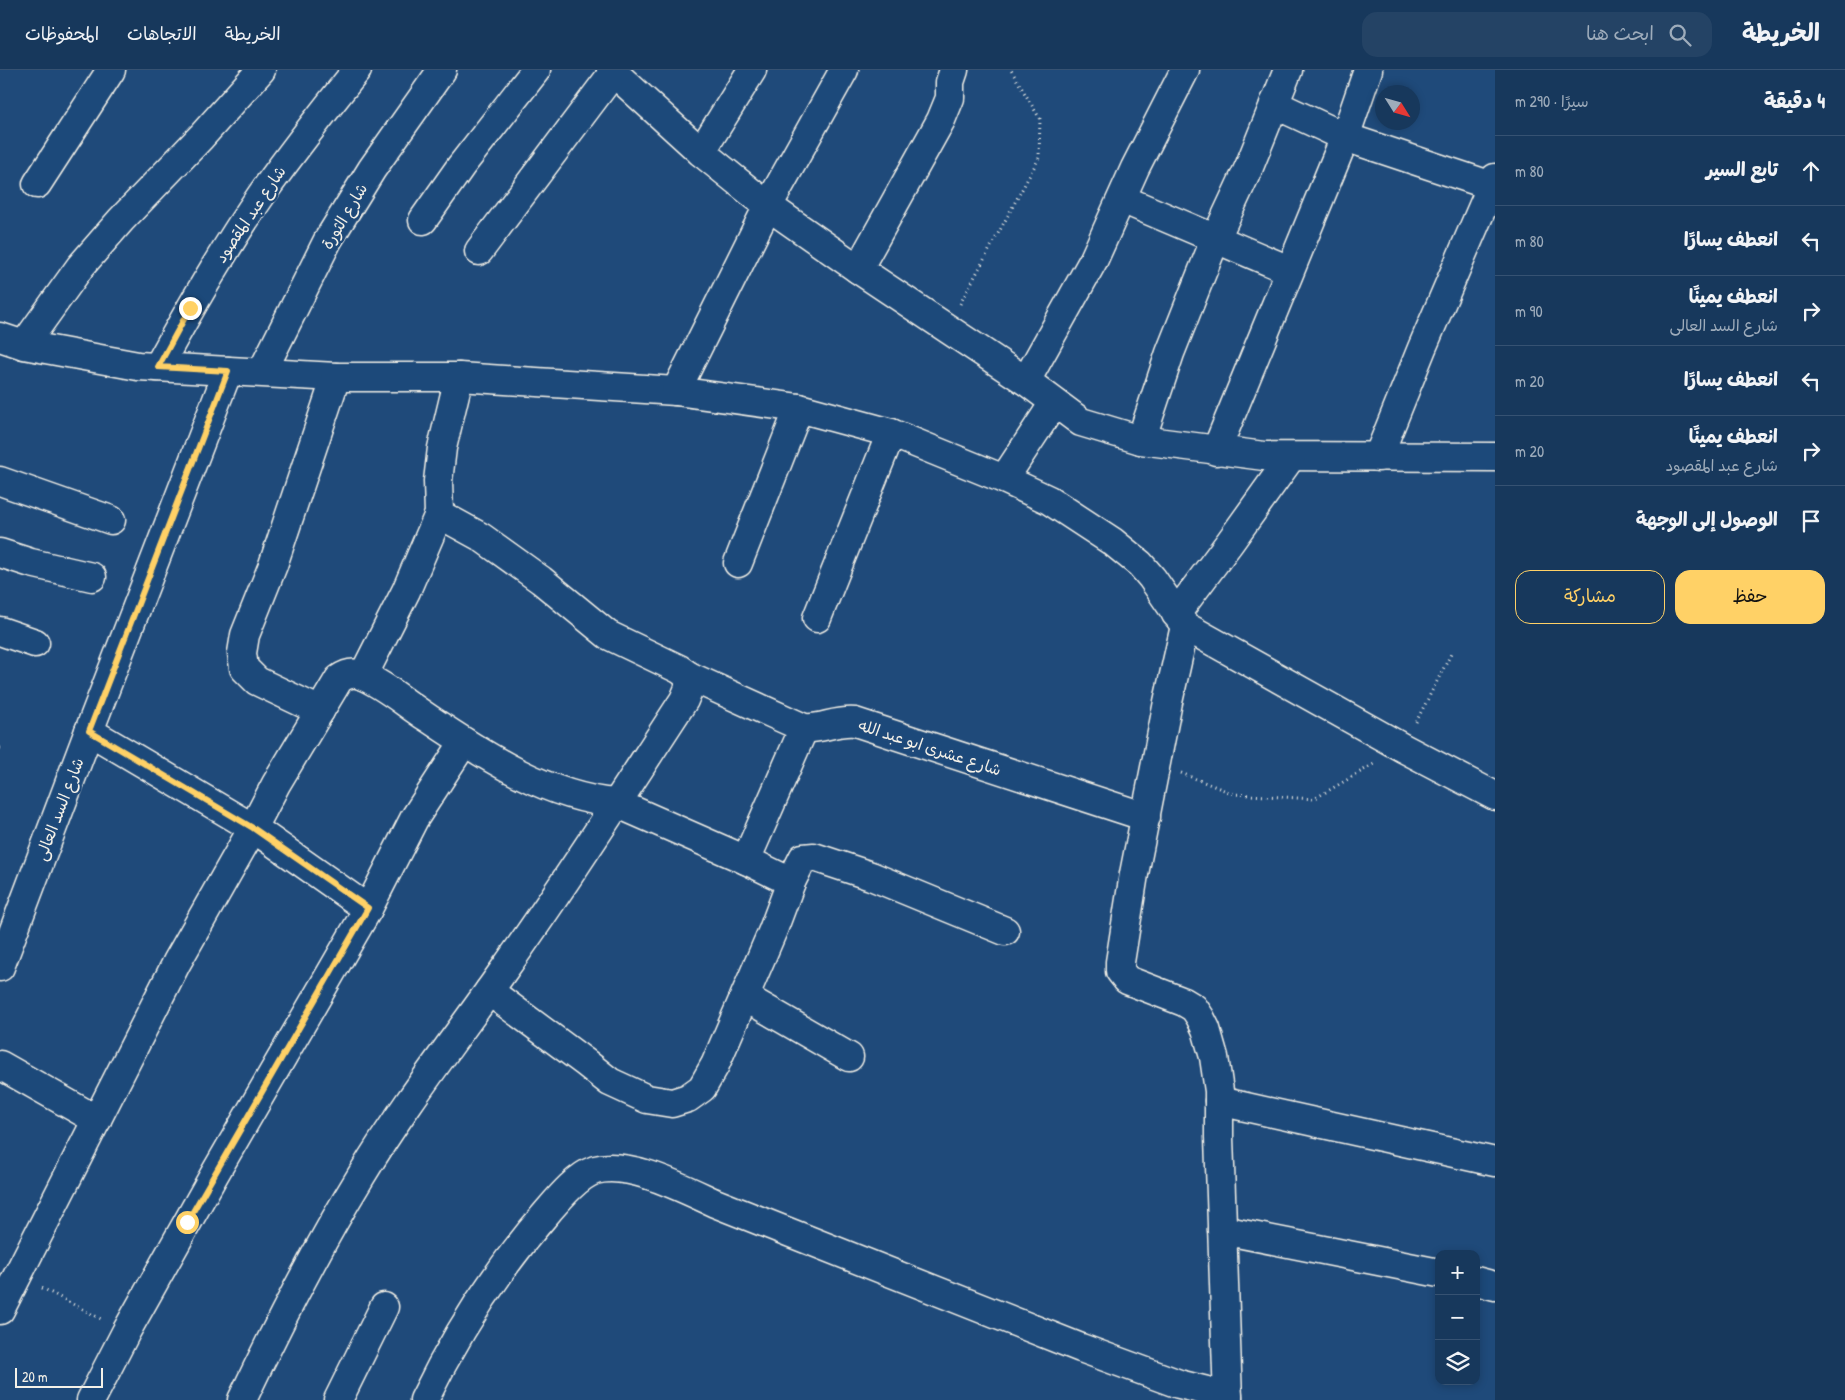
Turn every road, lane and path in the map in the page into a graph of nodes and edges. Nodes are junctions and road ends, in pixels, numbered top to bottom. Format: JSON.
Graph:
{"nodes":[{"id":1,"x":111,"y":70,"type":"edge"},
{"id":2,"x":261,"y":70,"type":"edge"},
{"id":3,"x":357,"y":70,"type":"edge"},
{"id":4,"x":442,"y":70,"type":"edge"},
{"id":5,"x":536,"y":70,"type":"edge"},
{"id":6,"x":752,"y":70,"type":"edge"},
{"id":7,"x":844,"y":70,"type":"edge"},
{"id":8,"x":954,"y":70,"type":"edge"},
{"id":9,"x":1011,"y":70,"type":"edge"},
{"id":10,"x":1185,"y":70,"type":"edge"},
{"id":11,"x":1288,"y":70,"type":"edge"},
{"id":12,"x":1368,"y":70,"type":"edge"},
{"id":13,"x":612,"y":71,"type":"edge"},
{"id":14,"x":1274,"y":104,"type":"junction"},
{"id":15,"x":1345,"y":137,"type":"junction"},
{"id":16,"x":702,"y":152,"type":"junction"},
{"id":17,"x":1493,"y":182,"type":"edge"},
{"id":18,"x":37,"y":184,"type":"dead end"},
{"id":19,"x":1122,"y":199,"type":"junction"},
{"id":20,"x":768,"y":206,"type":"junction"},
{"id":21,"x":422,"y":220,"type":"dead end"},
{"id":22,"x":1215,"y":240,"type":"junction"},
{"id":23,"x":479,"y":251,"type":"dead end"},
{"id":24,"x":858,"y":269,"type":"junction"},
{"id":25,"x":1289,"y":270,"type":"junction"},
{"id":26,"x":947,"y":328,"type":"junction"},
{"id":27,"x":12,"y":341,"type":"edge"},
{"id":28,"x":158,"y":367,"type":"junction"},
{"id":29,"x":228,"y":371,"type":"junction"},
{"id":30,"x":262,"y":372,"type":"junction"},
{"id":31,"x":336,"y":377,"type":"junction"},
{"id":32,"x":459,"y":377,"type":"junction"},
{"id":33,"x":1026,"y":381,"type":"junction"},
{"id":34,"x":676,"y":391,"type":"junction"},
{"id":35,"x":1054,"y":403,"type":"junction"},
{"id":36,"x":799,"y":408,"type":"junction"},
{"id":37,"x":891,"y":433,"type":"junction"},
{"id":38,"x":1141,"y":440,"type":"junction"},
{"id":39,"x":1216,"y":451,"type":"junction"},
{"id":40,"x":1291,"y":456,"type":"junction"},
{"id":41,"x":1378,"y":457,"type":"junction"},
{"id":42,"x":1495,"y":457,"type":"edge"},
{"id":43,"x":1004,"y":479,"type":"junction"},
{"id":44,"x":0,"y":481,"type":"edge"},
{"id":45,"x":439,"y":514,"type":"junction"},
{"id":46,"x":111,"y":520,"type":"dead end"},
{"id":47,"x":0,"y":553,"type":"edge"},
{"id":48,"x":738,"y":563,"type":"dead end"},
{"id":49,"x":92,"y":577,"type":"dead end"},
{"id":50,"x":817,"y":618,"type":"dead end"},
{"id":51,"x":1181,"y":620,"type":"junction"},
{"id":52,"x":0,"y":631,"type":"edge"},
{"id":53,"x":35,"y":642,"type":"dead end"},
{"id":54,"x":1451,"y":654,"type":"dead end"},
{"id":55,"x":363,"y":676,"type":"junction"},
{"id":56,"x":689,"y":676,"type":"junction"},
{"id":57,"x":320,"y":711,"type":"junction"},
{"id":58,"x":804,"y":728,"type":"junction"},
{"id":59,"x":89,"y":731,"type":"junction"},
{"id":60,"x":464,"y":742,"type":"junction"},
{"id":61,"x":1402,"y":748,"type":"junction"},
{"id":62,"x":1156,"y":763,"type":"junction"},
{"id":63,"x":1495,"y":796,"type":"edge"},
{"id":64,"x":616,"y":803,"type":"junction"},
{"id":65,"x":1146,"y":817,"type":"junction"},
{"id":66,"x":253,"y":828,"type":"junction"},
{"id":67,"x":746,"y":860,"type":"junction"},
{"id":68,"x":791,"y":882,"type":"junction"},
{"id":69,"x":368,"y":908,"type":"junction"},
{"id":70,"x":1005,"y":931,"type":"dead end"},
{"id":71,"x":0,"y":967,"type":"edge"},
{"id":72,"x":489,"y":991,"type":"junction"},
{"id":73,"x":745,"y":997,"type":"junction"},
{"id":74,"x":849,"y":1057,"type":"dead end"},
{"id":75,"x":0,"y":1065,"type":"edge"},
{"id":76,"x":1219,"y":1101,"type":"junction"},
{"id":77,"x":97,"y":1120,"type":"junction"},
{"id":78,"x":1495,"y":1162,"type":"edge"},
{"id":79,"x":1222,"y":1230,"type":"junction"},
{"id":80,"x":1435,"y":1272,"type":"edge"},
{"id":81,"x":17,"y":1275,"type":"junction"},
{"id":82,"x":1480,"y":1282,"type":"edge"},
{"id":83,"x":1495,"y":1286,"type":"edge"},
{"id":84,"x":384,"y":1307,"type":"dead end"},
{"id":85,"x":0,"y":1310,"type":"edge"},
{"id":86,"x":126,"y":1332,"type":"junction"},
{"id":87,"x":1228,"y":1398,"type":"edge"},
{"id":88,"x":92,"y":1400,"type":"edge"},
{"id":89,"x":242,"y":1400,"type":"edge"},
{"id":90,"x":338,"y":1400,"type":"edge"},
{"id":91,"x":424,"y":1400,"type":"edge"}],
"edges":[{"from":1,"to":18,"type":"street"},
{"from":2,"to":27,"type":"street"},
{"from":3,"to":28,"type":"street","name":"شارع عبد المقصود"},
{"from":4,"to":30,"type":"street","name":"شارع الثورة"},
{"from":5,"to":21,"type":"street"},
{"from":6,"to":16,"type":"street"},
{"from":7,"to":20,"type":"street"},
{"from":8,"to":24,"type":"street"},
{"from":9,"to":26,"type":"path"},
{"from":10,"to":19,"type":"street"},
{"from":11,"to":14,"type":"street"},
{"from":12,"to":15,"type":"street"},
{"from":13,"to":16,"type":"street"},
{"from":13,"to":23,"type":"street"},
{"from":14,"to":15,"type":"street"},
{"from":14,"to":22,"type":"street"},
{"from":15,"to":17,"type":"street"},
{"from":15,"to":25,"type":"street"},
{"from":16,"to":20,"type":"street"},
{"from":17,"to":41,"type":"street"},
{"from":19,"to":22,"type":"street"},
{"from":19,"to":33,"type":"street"},
{"from":20,"to":24,"type":"street"},
{"from":20,"to":34,"type":"street"},
{"from":22,"to":25,"type":"street"},
{"from":22,"to":38,"type":"street"},
{"from":24,"to":26,"type":"street"},
{"from":25,"to":39,"type":"street"},
{"from":26,"to":33,"type":"street"},
{"from":27,"to":28,"type":"street"},
{"from":28,"to":29,"type":"street"},
{"from":29,"to":30,"type":"street"},
{"from":29,"to":59,"type":"street","name":"شارع السد العالى"},
{"from":30,"to":31,"type":"street"},
{"from":31,"to":32,"type":"street"},
{"from":31,"to":57,"type":"street"},
{"from":32,"to":34,"type":"street"},
{"from":32,"to":45,"type":"street"},
{"from":33,"to":35,"type":"street"},
{"from":34,"to":36,"type":"street"},
{"from":35,"to":38,"type":"street"},
{"from":35,"to":43,"type":"street"},
{"from":36,"to":37,"type":"street"},
{"from":36,"to":48,"type":"street"},
{"from":37,"to":43,"type":"street"},
{"from":37,"to":50,"type":"street"},
{"from":38,"to":39,"type":"street"},
{"from":39,"to":40,"type":"street"},
{"from":40,"to":41,"type":"street"},
{"from":40,"to":51,"type":"street"},
{"from":41,"to":42,"type":"street"},
{"from":43,"to":51,"type":"street"},
{"from":44,"to":46,"type":"street"},
{"from":45,"to":55,"type":"street"},
{"from":45,"to":56,"type":"street"},
{"from":47,"to":49,"type":"street"},
{"from":51,"to":61,"type":"street"},
{"from":51,"to":62,"type":"street"},
{"from":52,"to":53,"type":"street"},
{"from":54,"to":61,"type":"path"},
{"from":55,"to":57,"type":"street"},
{"from":55,"to":60,"type":"street"},
{"from":56,"to":58,"type":"street"},
{"from":56,"to":64,"type":"street"},
{"from":57,"to":66,"type":"street"},
{"from":58,"to":65,"type":"street","name":"شارع عشرى ابو عبد الله"},
{"from":58,"to":67,"type":"street"},
{"from":59,"to":66,"type":"street"},
{"from":59,"to":71,"type":"street","name":"شارع السد العالى"},
{"from":60,"to":64,"type":"street"},
{"from":60,"to":69,"type":"street"},
{"from":61,"to":62,"type":"path"},
{"from":61,"to":63,"type":"street"},
{"from":62,"to":65,"type":"street"},
{"from":64,"to":67,"type":"street"},
{"from":64,"to":72,"type":"street"},
{"from":65,"to":76,"type":"street"},
{"from":66,"to":69,"type":"street"},
{"from":66,"to":77,"type":"street"},
{"from":67,"to":68,"type":"street"},
{"from":68,"to":70,"type":"street"},
{"from":68,"to":73,"type":"street"},
{"from":69,"to":86,"type":"street"},
{"from":72,"to":73,"type":"street"},
{"from":72,"to":89,"type":"street"},
{"from":73,"to":74,"type":"street"},
{"from":75,"to":77,"type":"street"},
{"from":76,"to":78,"type":"street"},
{"from":76,"to":79,"type":"street"},
{"from":77,"to":81,"type":"street"},
{"from":79,"to":80,"type":"street"},
{"from":79,"to":87,"type":"street"},
{"from":81,"to":85,"type":"street"},
{"from":81,"to":86,"type":"path"},
{"from":82,"to":83,"type":"street"},
{"from":84,"to":90,"type":"street"},
{"from":86,"to":88,"type":"street"},
{"from":87,"to":91,"type":"street"}]}
